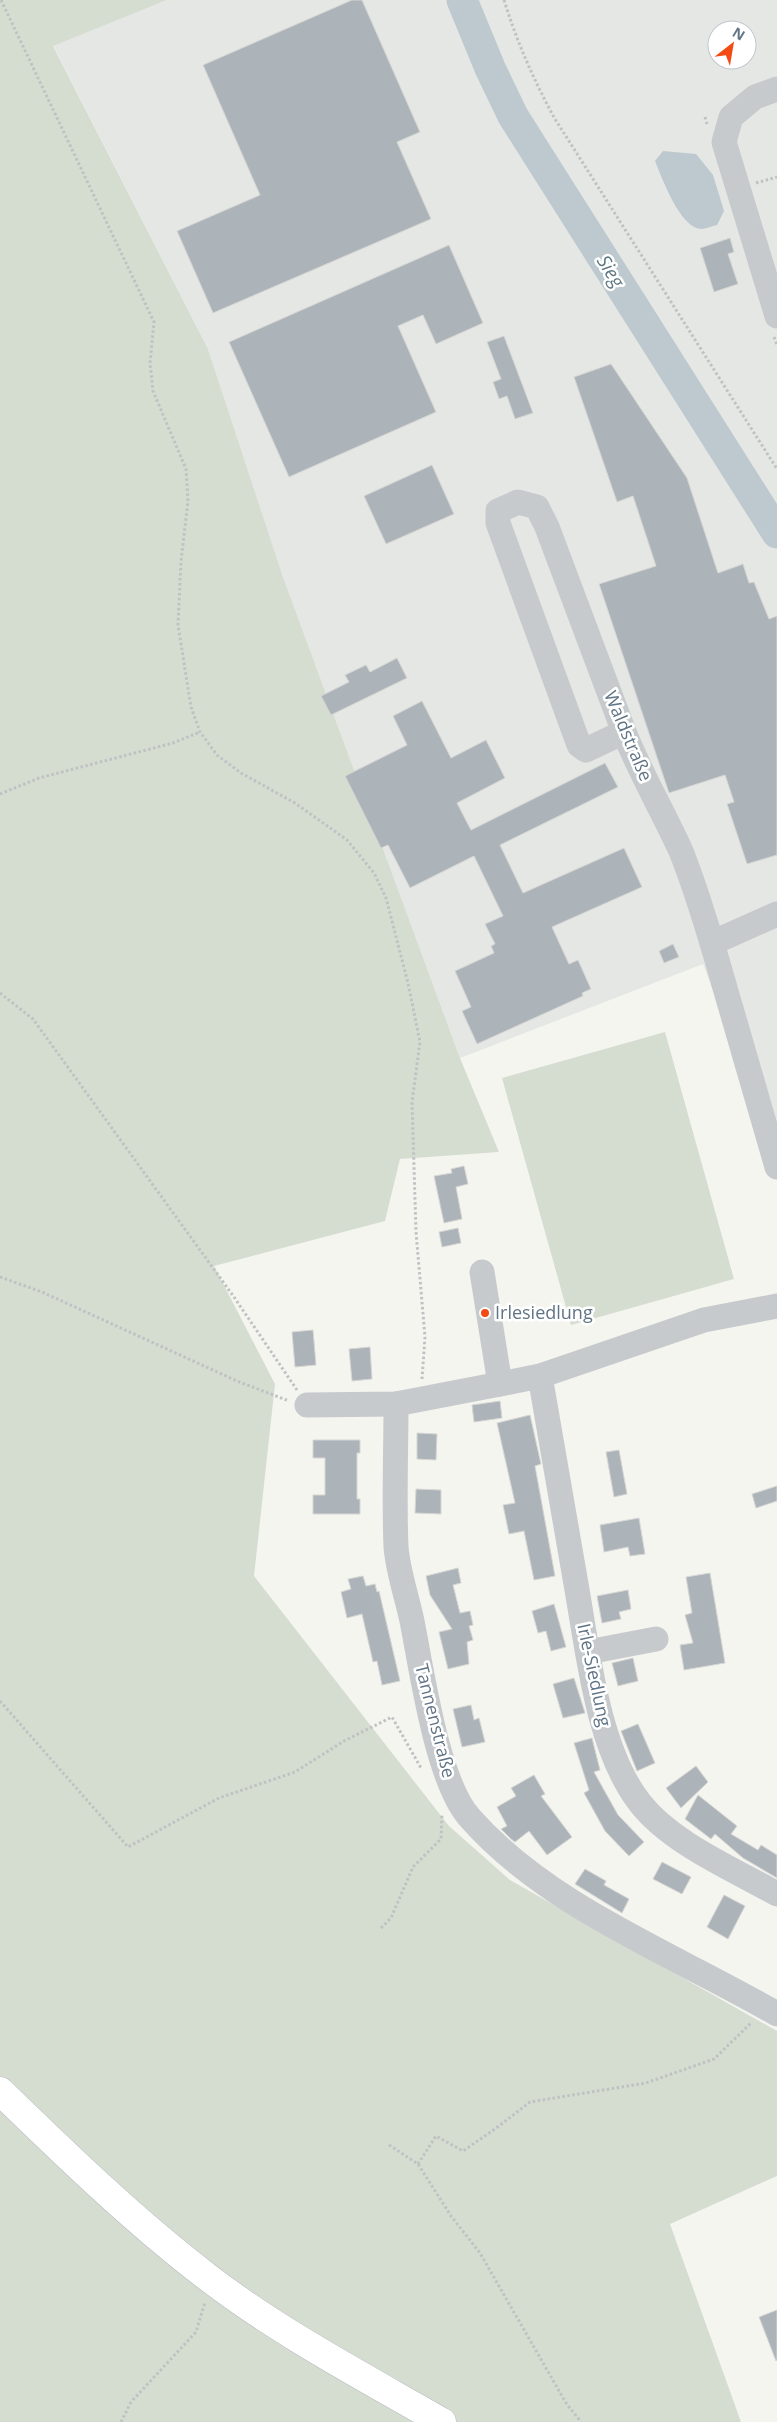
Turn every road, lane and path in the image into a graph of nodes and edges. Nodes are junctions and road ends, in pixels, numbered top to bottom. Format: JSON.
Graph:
{"nodes":[{"id":1,"x":1,"y":0,"type":"edge"},
{"id":2,"x":504,"y":0,"type":"edge"},
{"id":3,"x":777,"y":89,"type":"edge"},
{"id":4,"x":777,"y":316,"type":"edge"},
{"id":5,"x":777,"y":469,"type":"edge"},
{"id":6,"x":200,"y":732,"type":"junction"},
{"id":7,"x":624,"y":732,"type":"junction"},
{"id":8,"x":0,"y":794,"type":"edge"},
{"id":9,"x":777,"y":914,"type":"edge"},
{"id":10,"x":712,"y":943,"type":"junction"},
{"id":11,"x":0,"y":993,"type":"edge"},
{"id":12,"x":777,"y":1167,"type":"edge"},
{"id":13,"x":482,"y":1272,"type":"dead end"},
{"id":14,"x":0,"y":1277,"type":"edge"},
{"id":15,"x":777,"y":1306,"type":"edge"},
{"id":16,"x":540,"y":1376,"type":"junction"},
{"id":17,"x":500,"y":1384,"type":"junction"},
{"id":18,"x":420,"y":1400,"type":"junction"},
{"id":19,"x":396,"y":1404,"type":"junction"},
{"id":20,"x":307,"y":1405,"type":"junction"},
{"id":21,"x":656,"y":1639,"type":"dead end"},
{"id":22,"x":588,"y":1652,"type":"junction"},
{"id":23,"x":0,"y":1700,"type":"edge"},
{"id":24,"x":392,"y":1717,"type":"dead end"},
{"id":25,"x":443,"y":1806,"type":"dead end"},
{"id":26,"x":777,"y":1894,"type":"edge"},
{"id":27,"x":380,"y":1928,"type":"dead end"},
{"id":28,"x":772,"y":2011,"type":"edge"},
{"id":29,"x":0,"y":2091,"type":"edge"},
{"id":30,"x":389,"y":2145,"type":"dead end"},
{"id":31,"x":418,"y":2164,"type":"junction"},
{"id":32,"x":208,"y":2277,"type":"junction"},
{"id":33,"x":121,"y":2422,"type":"edge"},
{"id":34,"x":442,"y":2422,"type":"edge"},
{"id":35,"x":581,"y":2422,"type":"edge"}],
"edges":[{"from":1,"to":6,"type":"path"},
{"from":2,"to":5,"type":"path"},
{"from":3,"to":4,"type":"street"},
{"from":6,"to":8,"type":"path"},
{"from":6,"to":18,"type":"path"},
{"from":7,"to":7,"type":"street","name":"Waldstraße"},
{"from":7,"to":10,"type":"street","name":"Waldstraße"},
{"from":9,"to":10,"type":"street"},
{"from":10,"to":12,"type":"street","name":"Waldstraße"},
{"from":11,"to":20,"type":"path"},
{"from":13,"to":17,"type":"street"},
{"from":14,"to":20,"type":"path"},
{"from":15,"to":16,"type":"street"},
{"from":16,"to":17,"type":"street"},
{"from":16,"to":22,"type":"street","name":"Irle-Siedlung"},
{"from":17,"to":18,"type":"street"},
{"from":18,"to":19,"type":"street"},
{"from":19,"to":20,"type":"street"},
{"from":19,"to":28,"type":"street","name":"Tannenstraße"},
{"from":21,"to":22,"type":"street"},
{"from":22,"to":26,"type":"street","name":"Irle-Siedlung"},
{"from":23,"to":24,"type":"path"},
{"from":25,"to":27,"type":"path"},
{"from":28,"to":31,"type":"path"},
{"from":29,"to":32,"type":"main road"},
{"from":30,"to":31,"type":"path"},
{"from":31,"to":35,"type":"path"},
{"from":32,"to":33,"type":"path"},
{"from":32,"to":34,"type":"main road"}]}
